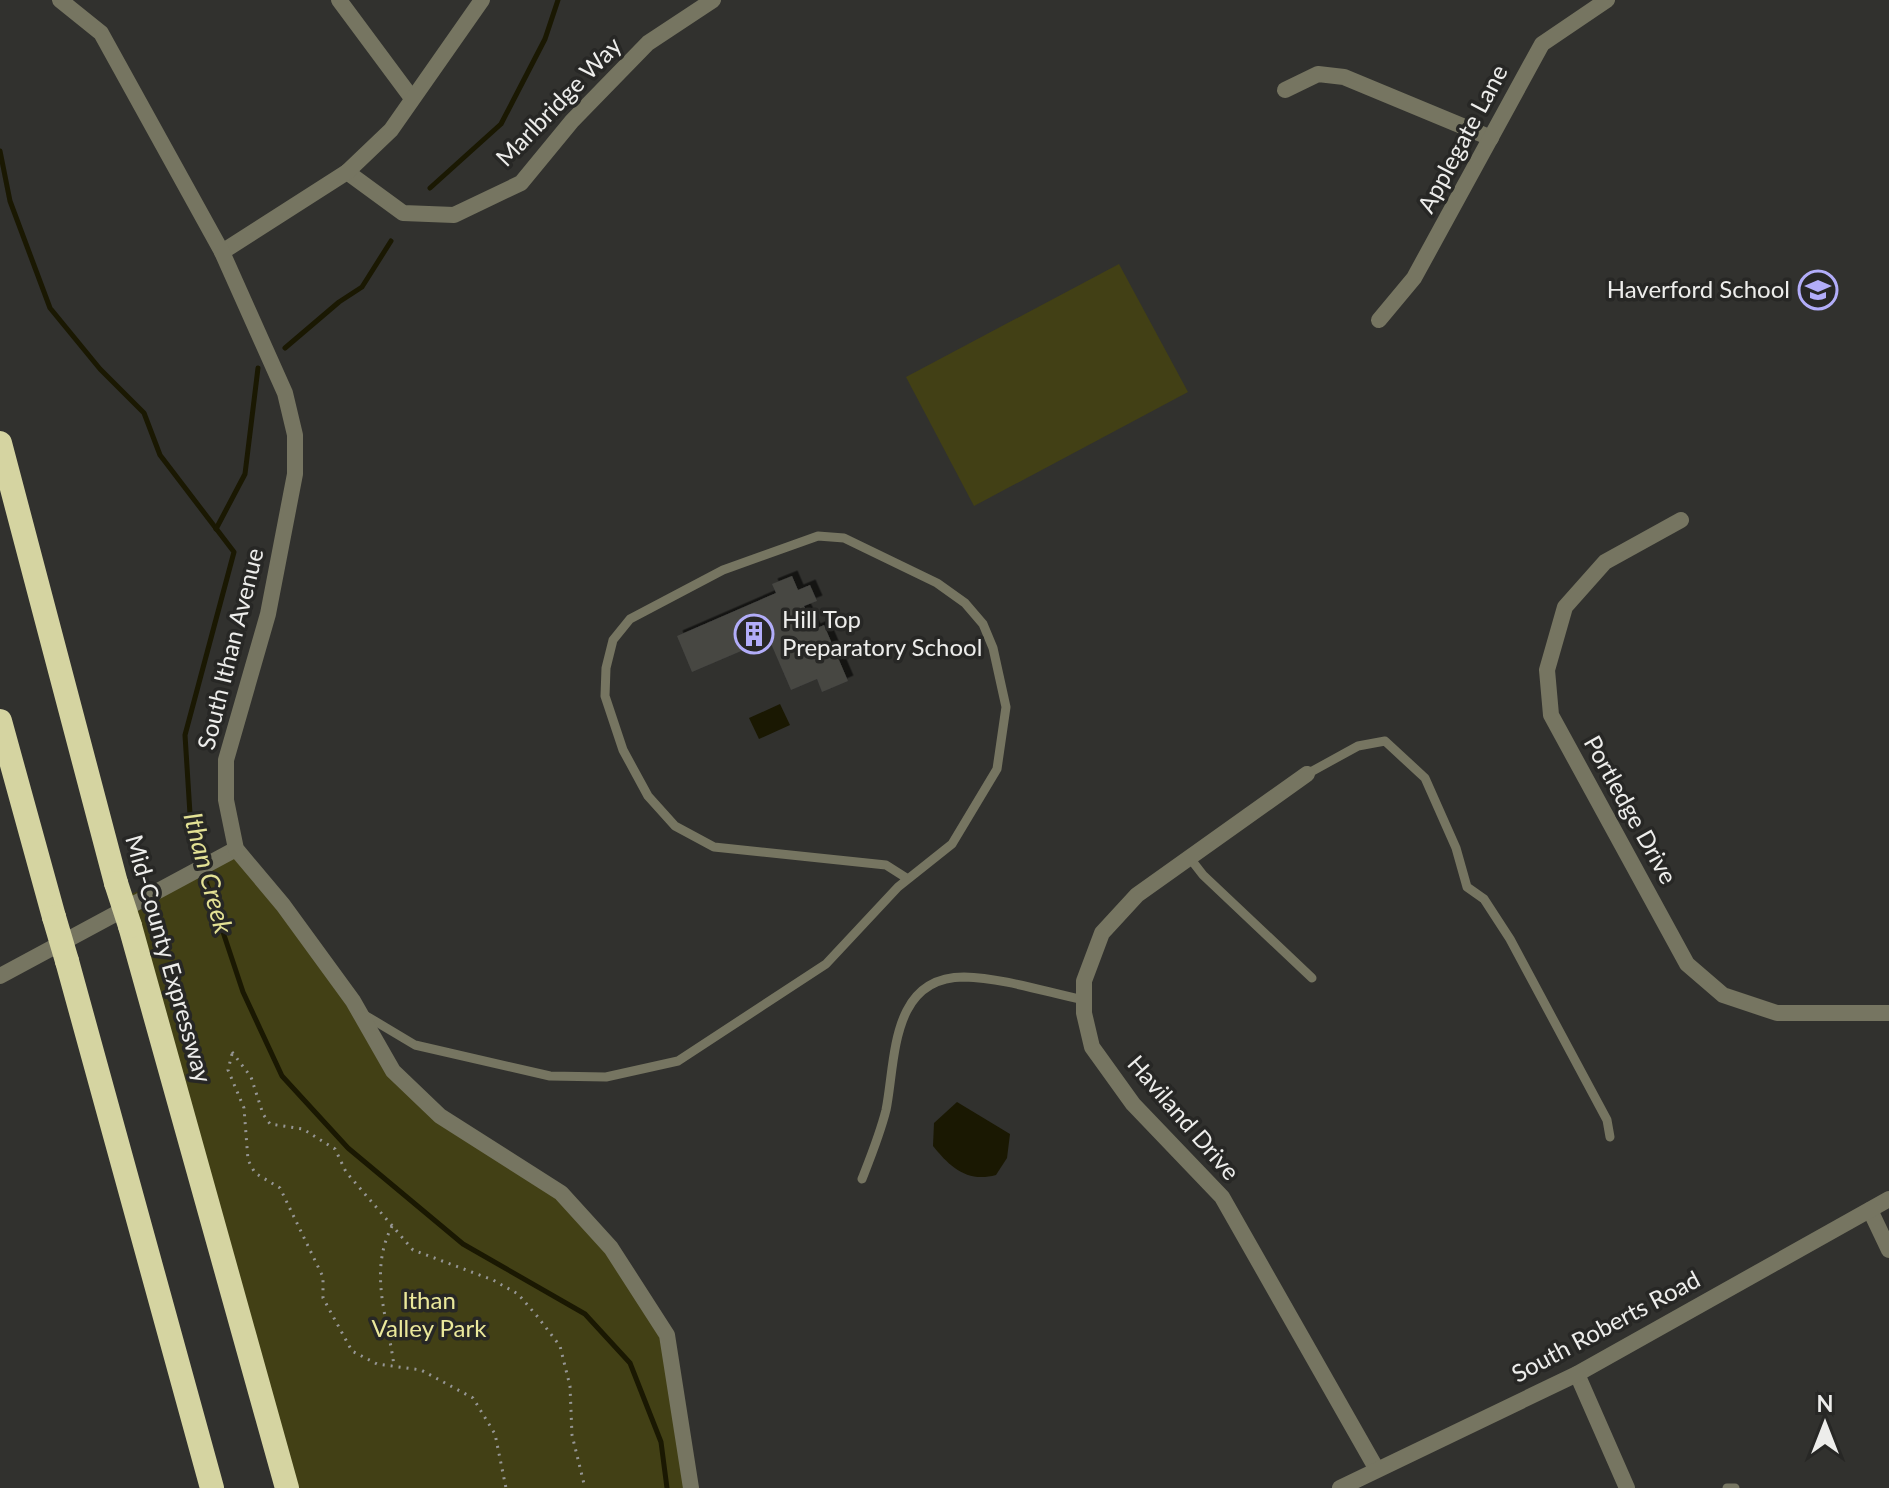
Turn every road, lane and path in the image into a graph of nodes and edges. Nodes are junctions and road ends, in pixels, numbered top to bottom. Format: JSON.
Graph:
{"nodes":[{"id":1,"x":60,"y":0,"type":"edge"},
{"id":2,"x":339,"y":0,"type":"edge"},
{"id":3,"x":482,"y":0,"type":"edge"},
{"id":4,"x":713,"y":0,"type":"edge"},
{"id":5,"x":1607,"y":0,"type":"edge"},
{"id":6,"x":1285,"y":90,"type":"dead end"},
{"id":7,"x":411,"y":97,"type":"junction"},
{"id":8,"x":1491,"y":138,"type":"junction"},
{"id":9,"x":347,"y":172,"type":"junction"},
{"id":10,"x":222,"y":252,"type":"junction"},
{"id":11,"x":1379,"y":320,"type":"dead end"},
{"id":12,"x":0,"y":443,"type":"edge"},
{"id":13,"x":1681,"y":520,"type":"dead end"},
{"id":14,"x":0,"y":721,"type":"edge"},
{"id":15,"x":1307,"y":774,"type":"joint"},
{"id":16,"x":236,"y":849,"type":"junction"},
{"id":17,"x":1188,"y":857,"type":"junction"},
{"id":18,"x":908,"y":879,"type":"junction"},
{"id":19,"x":0,"y":976,"type":"edge"},
{"id":20,"x":1312,"y":978,"type":"dead end"},
{"id":21,"x":1084,"y":1000,"type":"junction"},
{"id":22,"x":360,"y":1012,"type":"junction"},
{"id":23,"x":1889,"y":1013,"type":"edge"},
{"id":24,"x":1610,"y":1137,"type":"dead end"},
{"id":25,"x":862,"y":1179,"type":"dead end"},
{"id":26,"x":1889,"y":1199,"type":"edge"},
{"id":27,"x":1870,"y":1210,"type":"junction"},
{"id":28,"x":392,"y":1226,"type":"junction"},
{"id":29,"x":1889,"y":1250,"type":"edge"},
{"id":30,"x":394,"y":1366,"type":"junction"},
{"id":31,"x":1577,"y":1374,"type":"junction"},
{"id":32,"x":1376,"y":1468,"type":"junction"},
{"id":33,"x":585,"y":1485,"type":"edge"},
{"id":34,"x":212,"y":1488,"type":"edge"},
{"id":35,"x":287,"y":1488,"type":"edge"},
{"id":36,"x":506,"y":1488,"type":"edge"},
{"id":37,"x":591,"y":1488,"type":"edge"},
{"id":38,"x":691,"y":1488,"type":"edge"},
{"id":39,"x":1340,"y":1488,"type":"edge"},
{"id":40,"x":1627,"y":1488,"type":"edge"},
{"id":41,"x":1727,"y":1488,"type":"edge"},
{"id":42,"x":1735,"y":1488,"type":"edge"}],
"edges":[{"from":1,"to":10,"type":"street","name":"South Ithan Avenue"},
{"from":2,"to":7,"type":"street"},
{"from":3,"to":7,"type":"street"},
{"from":4,"to":9,"type":"street","name":"Marlbridge Way"},
{"from":5,"to":8,"type":"street","name":"Applegate Lane"},
{"from":6,"to":8,"type":"street"},
{"from":7,"to":9,"type":"street"},
{"from":8,"to":11,"type":"street","name":"Applegate Lane"},
{"from":9,"to":10,"type":"street"},
{"from":10,"to":16,"type":"street","name":"South Ithan Avenue"},
{"from":12,"to":35,"type":"highway","name":"Mid-County Expressway","bridge":true},
{"from":13,"to":23,"type":"street","name":"Portledge Drive"},
{"from":14,"to":34,"type":"highway","bridge":true},
{"from":15,"to":17,"type":"street","name":"Haviland Drive"},
{"from":15,"to":24,"type":"lane"},
{"from":16,"to":19,"type":"street"},
{"from":16,"to":22,"type":"street","name":"South Ithan Avenue"},
{"from":17,"to":20,"type":"lane"},
{"from":17,"to":21,"type":"street","name":"Haviland Drive"},
{"from":18,"to":18,"type":"lane"},
{"from":18,"to":22,"type":"lane"},
{"from":21,"to":25,"type":"lane"},
{"from":21,"to":32,"type":"street","name":"Haviland Drive"},
{"from":22,"to":38,"type":"street","name":"South Ithan Avenue"},
{"from":26,"to":27,"type":"street","name":"South Roberts Road"},
{"from":27,"to":29,"type":"street"},
{"from":27,"to":31,"type":"street","name":"South Roberts Road"},
{"from":28,"to":30,"type":"path"},
{"from":28,"to":30,"type":"path"},
{"from":28,"to":33,"type":"path"},
{"from":30,"to":36,"type":"path"},
{"from":31,"to":32,"type":"street","name":"South Roberts Road"},
{"from":31,"to":40,"type":"street"},
{"from":32,"to":39,"type":"street","name":"South Roberts Road"},
{"from":33,"to":37,"type":"path"},
{"from":41,"to":42,"type":"lane"}]}
